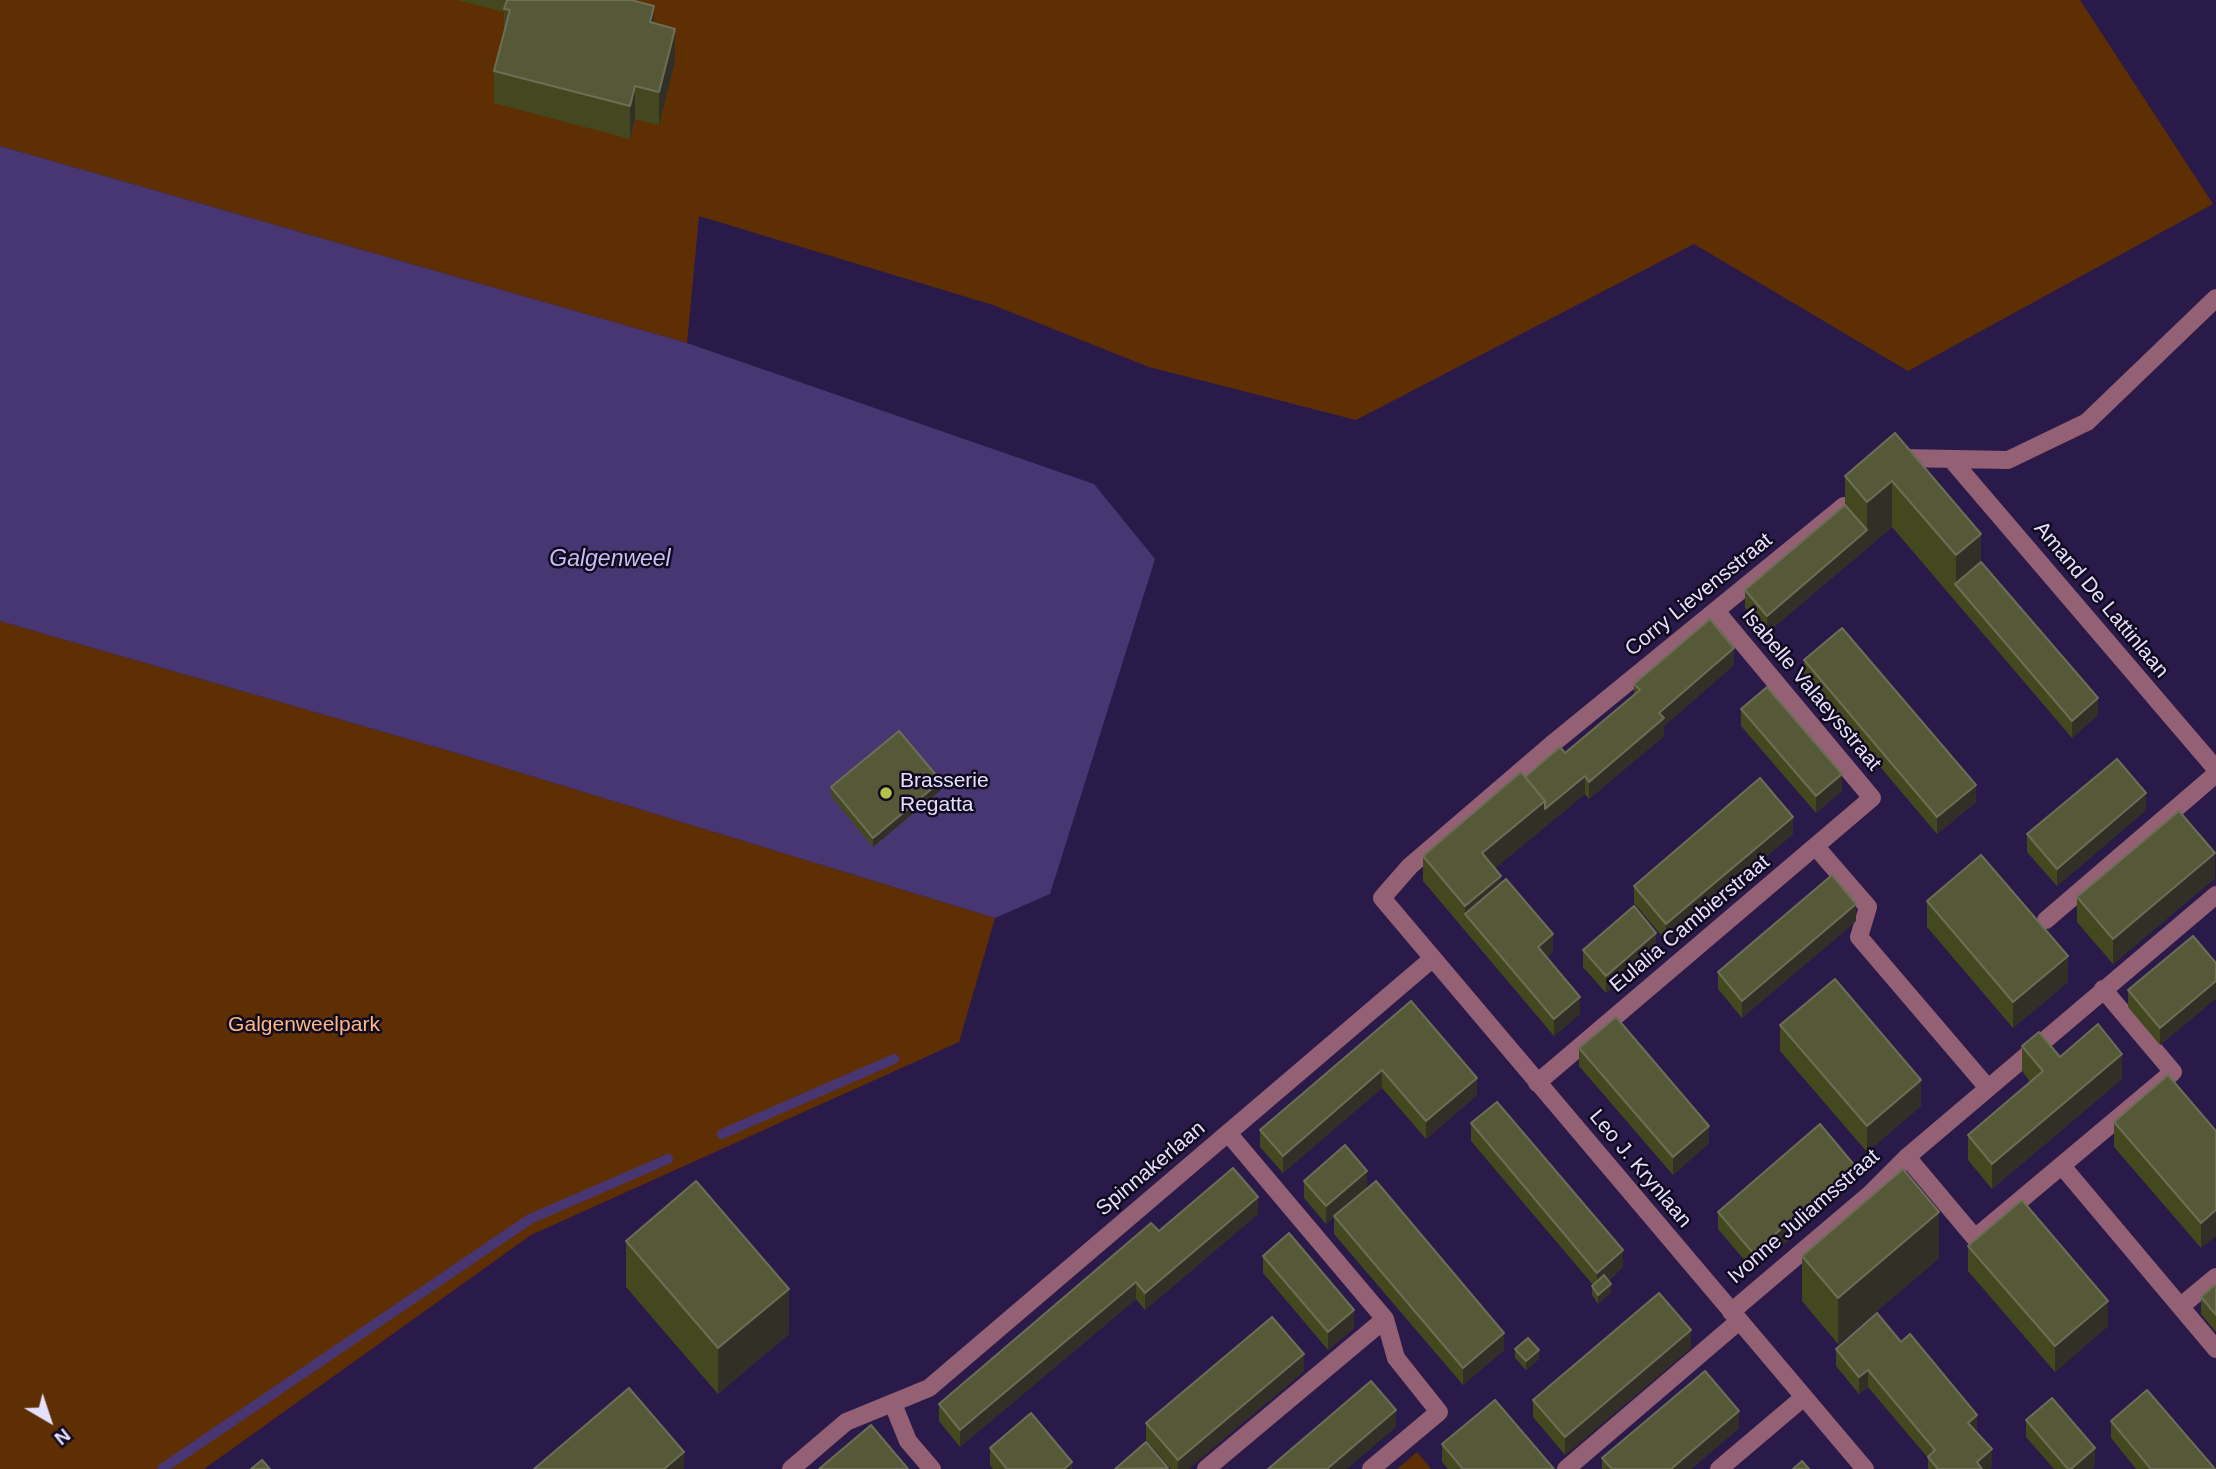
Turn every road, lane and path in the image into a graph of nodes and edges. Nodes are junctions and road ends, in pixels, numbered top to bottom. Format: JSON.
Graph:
{"nodes":[{"id":1,"x":2216,"y":298,"type":"edge"},
{"id":2,"x":1951,"y":459,"type":"junction"},
{"id":3,"x":1882,"y":475,"type":"edge"},
{"id":4,"x":1861,"y":492,"type":"edge"},
{"id":5,"x":1716,"y":611,"type":"junction"},
{"id":6,"x":2216,"y":772,"type":"edge"},
{"id":7,"x":1872,"y":798,"type":"joint"},
{"id":8,"x":1816,"y":847,"type":"junction"},
{"id":9,"x":2216,"y":895,"type":"edge"},
{"id":10,"x":1382,"y":898,"type":"joint"},
{"id":11,"x":2046,"y":920,"type":"dead end"},
{"id":12,"x":1432,"y":960,"type":"junction"},
{"id":13,"x":2103,"y":989,"type":"junction"},
{"id":14,"x":1537,"y":1083,"type":"junction"},
{"id":15,"x":1988,"y":1088,"type":"junction"},
{"id":16,"x":1228,"y":1133,"type":"junction"},
{"id":17,"x":1907,"y":1157,"type":"junction"},
{"id":18,"x":2062,"y":1166,"type":"junction"},
{"id":19,"x":2216,"y":1277,"type":"edge"},
{"id":20,"x":2181,"y":1307,"type":"junction"},
{"id":21,"x":1735,"y":1316,"type":"junction"},
{"id":22,"x":1385,"y":1319,"type":"junction"},
{"id":23,"x":2216,"y":1349,"type":"edge"},
{"id":24,"x":1804,"y":1397,"type":"junction"},
{"id":25,"x":892,"y":1404,"type":"junction"},
{"id":26,"x":791,"y":1469,"type":"edge"},
{"id":27,"x":932,"y":1469,"type":"edge"},
{"id":28,"x":1206,"y":1469,"type":"edge"},
{"id":29,"x":1371,"y":1469,"type":"edge"},
{"id":30,"x":1566,"y":1469,"type":"edge"},
{"id":31,"x":1719,"y":1469,"type":"edge"},
{"id":32,"x":1866,"y":1469,"type":"edge"}],
"edges":[{"from":1,"to":2,"type":"street"},
{"from":2,"to":3,"type":"street"},
{"from":2,"to":6,"type":"street","name":"Amand De Lattinlaan"},
{"from":4,"to":5,"type":"street","name":"Corry Lievensstraat"},
{"from":5,"to":7,"type":"street","name":"Isabelle Valaeysstraat"},
{"from":5,"to":10,"type":"street","name":"Corry Lievensstraat"},
{"from":6,"to":11,"type":"street"},
{"from":7,"to":8,"type":"street","name":"Eulalia Cambierstraat"},
{"from":8,"to":14,"type":"street","name":"Eulalia Cambierstraat"},
{"from":8,"to":15,"type":"street"},
{"from":9,"to":13,"type":"street","name":"Ivonne Juliamsstraat"},
{"from":10,"to":12,"type":"street","name":"Leo J. Krynlaan"},
{"from":12,"to":14,"type":"street","name":"Leo J. Krynlaan"},
{"from":12,"to":16,"type":"street","name":"Spinnakerlaan"},
{"from":13,"to":15,"type":"street","name":"Ivonne Juliamsstraat"},
{"from":13,"to":18,"type":"street"},
{"from":14,"to":21,"type":"street","name":"Leo J. Krynlaan"},
{"from":15,"to":17,"type":"street","name":"Ivonne Juliamsstraat"},
{"from":16,"to":22,"type":"street"},
{"from":16,"to":25,"type":"street","name":"Spinnakerlaan"},
{"from":17,"to":18,"type":"street"},
{"from":17,"to":21,"type":"street","name":"Ivonne Juliamsstraat"},
{"from":18,"to":20,"type":"street"},
{"from":19,"to":20,"type":"street"},
{"from":20,"to":23,"type":"street"},
{"from":21,"to":24,"type":"street","name":"Leo J. Krynlaan"},
{"from":21,"to":30,"type":"street","name":"Ivonne Juliamsstraat"},
{"from":22,"to":28,"type":"street"},
{"from":22,"to":29,"type":"street"},
{"from":24,"to":31,"type":"street"},
{"from":24,"to":32,"type":"street","name":"Leo J. Krynlaan"},
{"from":25,"to":26,"type":"street","name":"Spinnakerlaan"},
{"from":25,"to":27,"type":"street"}]}
